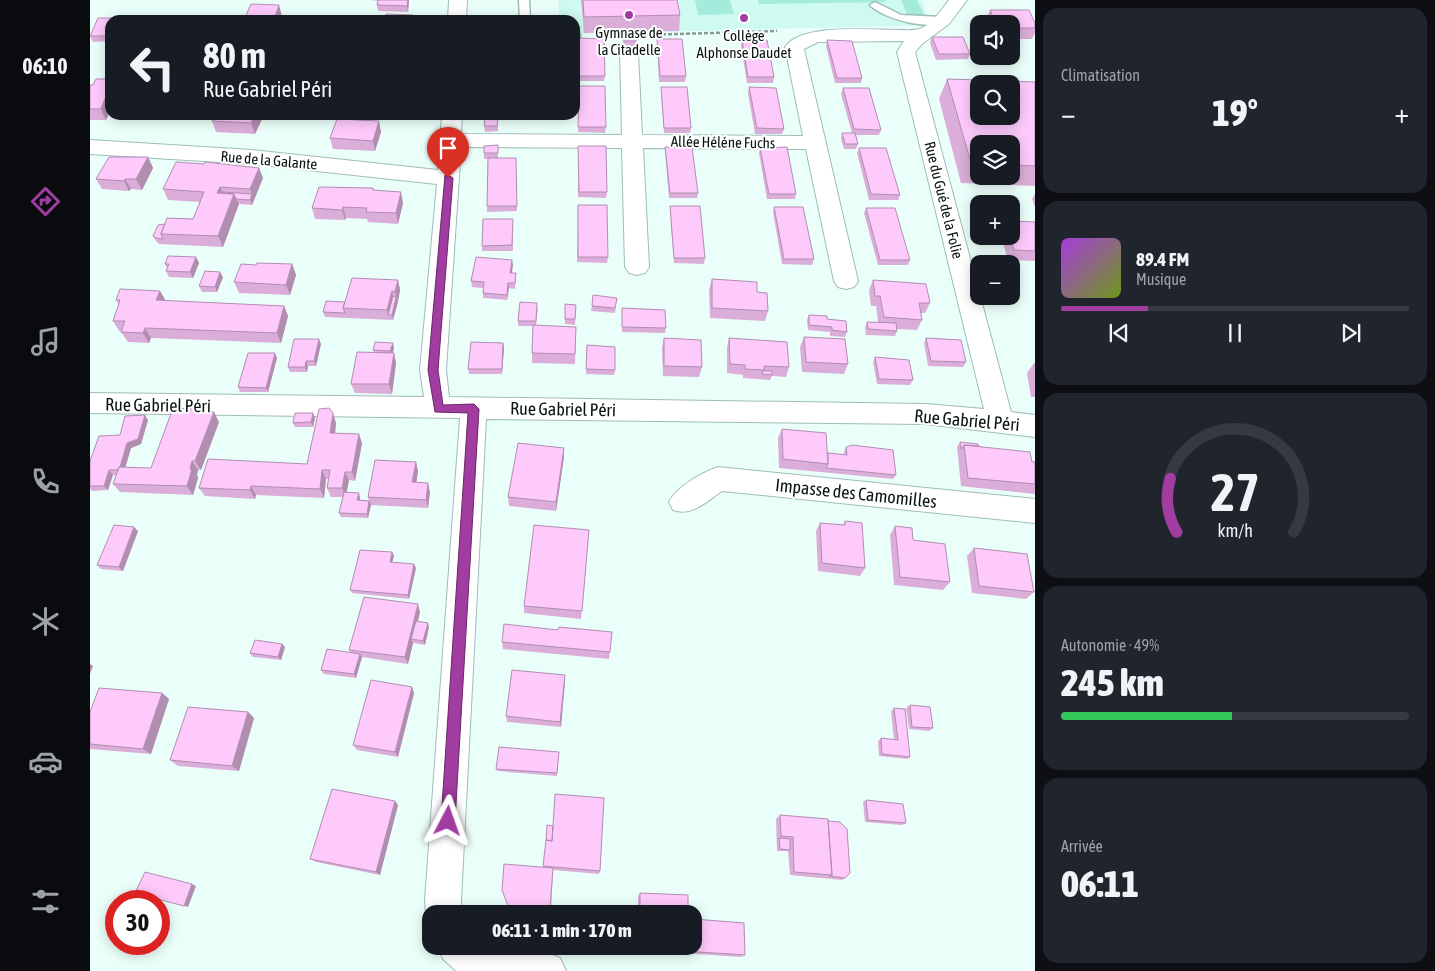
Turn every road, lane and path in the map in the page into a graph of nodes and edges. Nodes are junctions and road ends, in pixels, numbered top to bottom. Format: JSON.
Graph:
{"nodes":[{"id":1,"x":458,"y":0,"type":"edge"},
{"id":2,"x":524,"y":0,"type":"edge"},
{"id":3,"x":958,"y":0,"type":"edge"},
{"id":4,"x":875,"y":5,"type":"dead end"},
{"id":5,"x":457,"y":15,"type":"edge"},
{"id":6,"x":525,"y":15,"type":"edge"},
{"id":7,"x":942,"y":20,"type":"junction"},
{"id":8,"x":786,"y":31,"type":"dead end"},
{"id":9,"x":614,"y":35,"type":"edge"},
{"id":10,"x":642,"y":35,"type":"edge"},
{"id":11,"x":921,"y":35,"type":"junction"},
{"id":12,"x":580,"y":36,"type":"edge"},
{"id":13,"x":629,"y":52,"type":"dead end"},
{"id":14,"x":452,"y":120,"type":"edge"},
{"id":15,"x":452,"y":140,"type":"junction"},
{"id":16,"x":632,"y":141,"type":"junction"},
{"id":17,"x":815,"y":143,"type":"junction"},
{"id":18,"x":90,"y":148,"type":"edge"},
{"id":19,"x":448,"y":178,"type":"junction"},
{"id":20,"x":636,"y":267,"type":"dead end"},
{"id":21,"x":846,"y":281,"type":"dead end"},
{"id":22,"x":90,"y":403,"type":"edge"},
{"id":23,"x":438,"y":409,"type":"junction"},
{"id":24,"x":474,"y":409,"type":"junction"},
{"id":25,"x":1000,"y":421,"type":"junction"},
{"id":26,"x":1035,"y":426,"type":"edge"},
{"id":27,"x":683,"y":502,"type":"dead end"},
{"id":28,"x":1035,"y":511,"type":"edge"},
{"id":29,"x":443,"y":905,"type":"edge"},
{"id":30,"x":466,"y":955,"type":"edge"},
{"id":31,"x":547,"y":971,"type":"edge"}],
"edges":[{"from":1,"to":5,"type":"street"},
{"from":2,"to":6,"type":"lane"},
{"from":3,"to":7,"type":"street","name":"Rue du Gué de la Folie"},
{"from":4,"to":7,"type":"lane"},
{"from":7,"to":11,"type":"street","name":"Rue du Gué de la Folie"},
{"from":8,"to":10,"type":"path"},
{"from":9,"to":12,"type":"path"},
{"from":11,"to":17,"type":"street"},
{"from":11,"to":25,"type":"street","name":"Rue du Gué de la Folie"},
{"from":13,"to":16,"type":"street"},
{"from":14,"to":15,"type":"street"},
{"from":15,"to":16,"type":"street","name":"Allée Héléne Fuchs"},
{"from":15,"to":19,"type":"street"},
{"from":16,"to":17,"type":"street","name":"Allée Héléne Fuchs"},
{"from":16,"to":20,"type":"street"},
{"from":17,"to":21,"type":"street"},
{"from":18,"to":19,"type":"street","name":"Rue de la Galante"},
{"from":19,"to":23,"type":"street"},
{"from":22,"to":23,"type":"street","name":"Rue Gabriel Péri"},
{"from":23,"to":24,"type":"street","name":"Rue Gabriel Péri"},
{"from":24,"to":25,"type":"street","name":"Rue Gabriel Péri"},
{"from":24,"to":29,"type":"street"},
{"from":25,"to":26,"type":"street","name":"Rue Gabriel Péri"},
{"from":27,"to":28,"type":"street","name":"Impasse des Camomilles"},
{"from":30,"to":31,"type":"street"}]}
